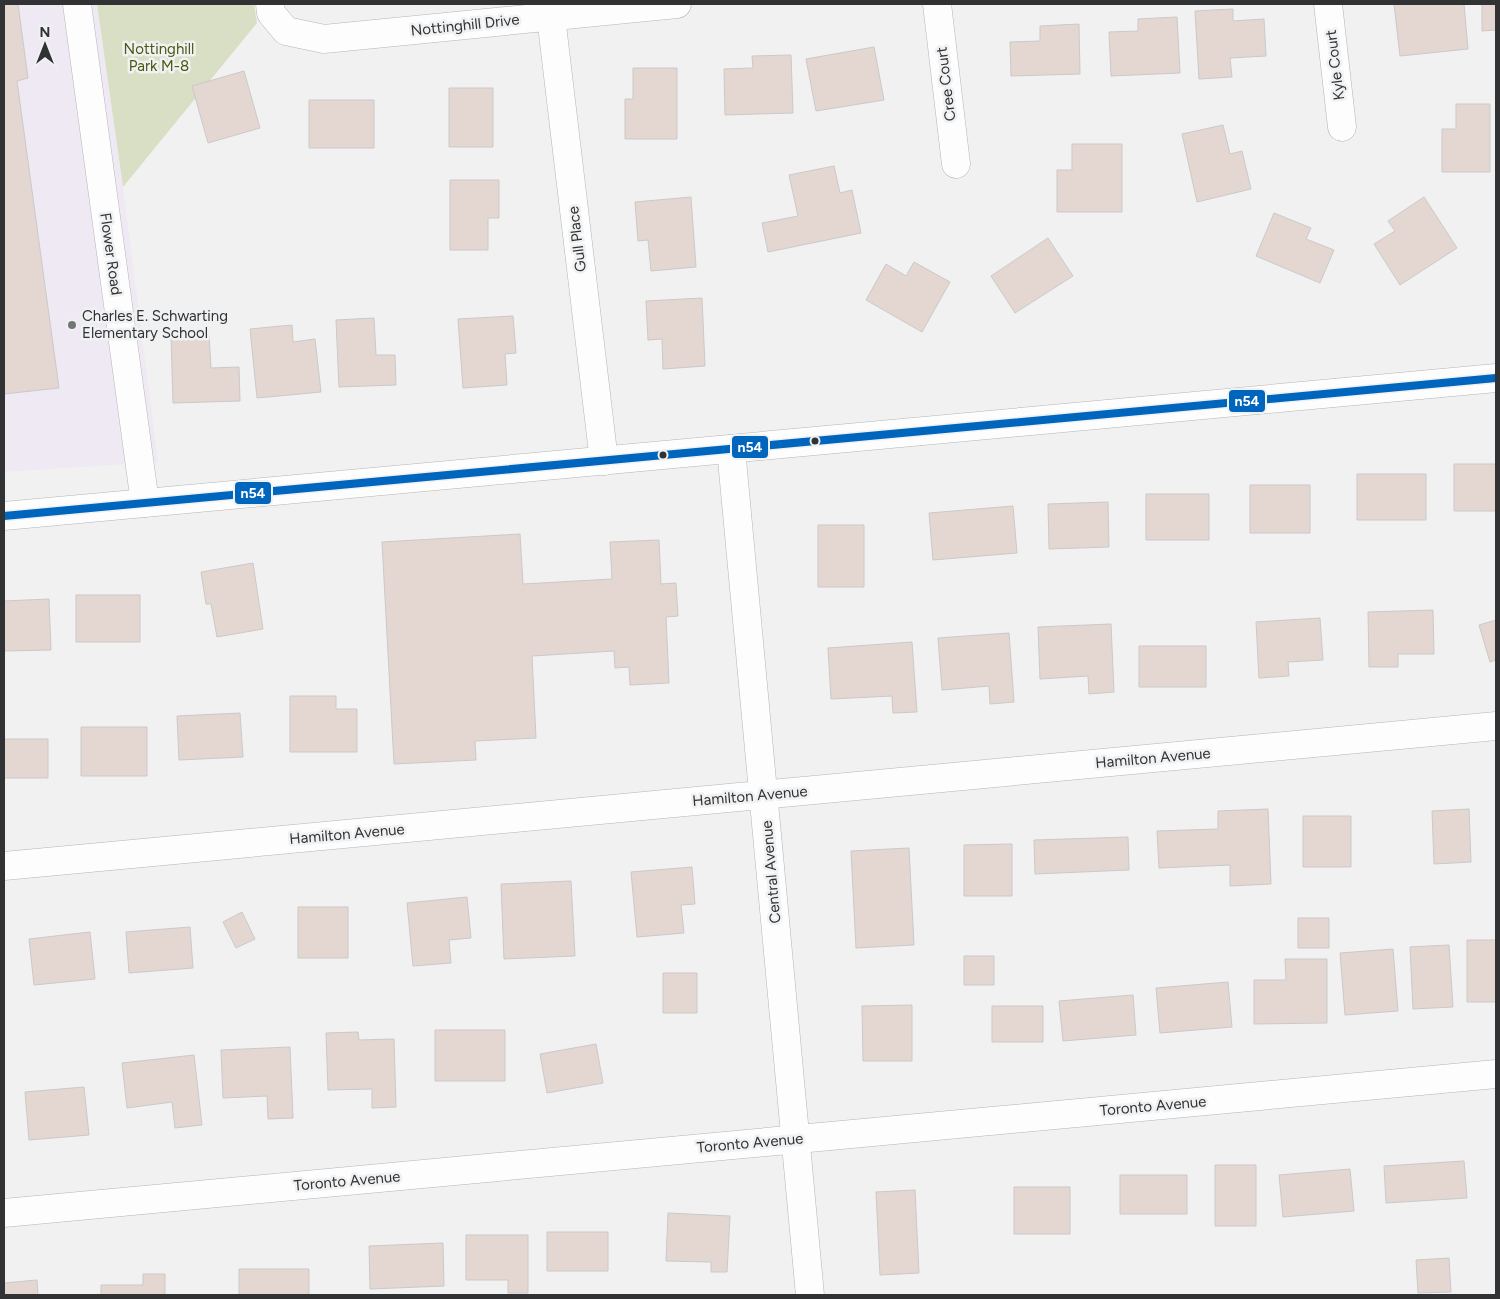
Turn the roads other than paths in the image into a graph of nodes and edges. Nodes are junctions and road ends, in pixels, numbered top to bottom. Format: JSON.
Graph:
{"nodes":[{"id":1,"x":76,"y":4,"type":"edge"},
{"id":2,"x":270,"y":4,"type":"edge"},
{"id":3,"x":677,"y":4,"type":"edge"},
{"id":4,"x":937,"y":4,"type":"edge"},
{"id":5,"x":1328,"y":4,"type":"edge"},
{"id":6,"x":551,"y":16,"type":"junction"},
{"id":7,"x":1342,"y":127,"type":"dead end"},
{"id":8,"x":956,"y":164,"type":"dead end"},
{"id":9,"x":1496,"y":378,"type":"edge"},
{"id":10,"x":731,"y":449,"type":"junction"},
{"id":11,"x":604,"y":461,"type":"junction"},
{"id":12,"x":145,"y":504,"type":"junction"},
{"id":13,"x":4,"y":516,"type":"edge"},
{"id":14,"x":1496,"y":726,"type":"edge"},
{"id":15,"x":763,"y":795,"type":"junction"},
{"id":16,"x":4,"y":866,"type":"edge"},
{"id":17,"x":1496,"y":1074,"type":"edge"},
{"id":18,"x":796,"y":1139,"type":"junction"},
{"id":19,"x":4,"y":1213,"type":"edge"},
{"id":20,"x":810,"y":1295,"type":"edge"}],
"edges":[{"from":1,"to":12,"type":"street","name":"Flower Road"},
{"from":2,"to":6,"type":"street","name":"Nottinghill Drive"},
{"from":3,"to":6,"type":"street","name":"Nottinghill Drive"},
{"from":4,"to":8,"type":"street","name":"Cree Court"},
{"from":5,"to":7,"type":"street","name":"Kyle Court"},
{"from":6,"to":11,"type":"street","name":"Gull Place"},
{"from":9,"to":10,"type":"street"},
{"from":10,"to":11,"type":"street"},
{"from":10,"to":15,"type":"street","name":"Central Avenue"},
{"from":11,"to":12,"type":"street"},
{"from":12,"to":13,"type":"street"},
{"from":14,"to":15,"type":"street","name":"Hamilton Avenue"},
{"from":15,"to":16,"type":"street","name":"Hamilton Avenue"},
{"from":15,"to":18,"type":"street","name":"Central Avenue"},
{"from":17,"to":18,"type":"street","name":"Toronto Avenue"},
{"from":18,"to":19,"type":"street","name":"Toronto Avenue"},
{"from":18,"to":20,"type":"street","name":"Central Avenue"}]}
